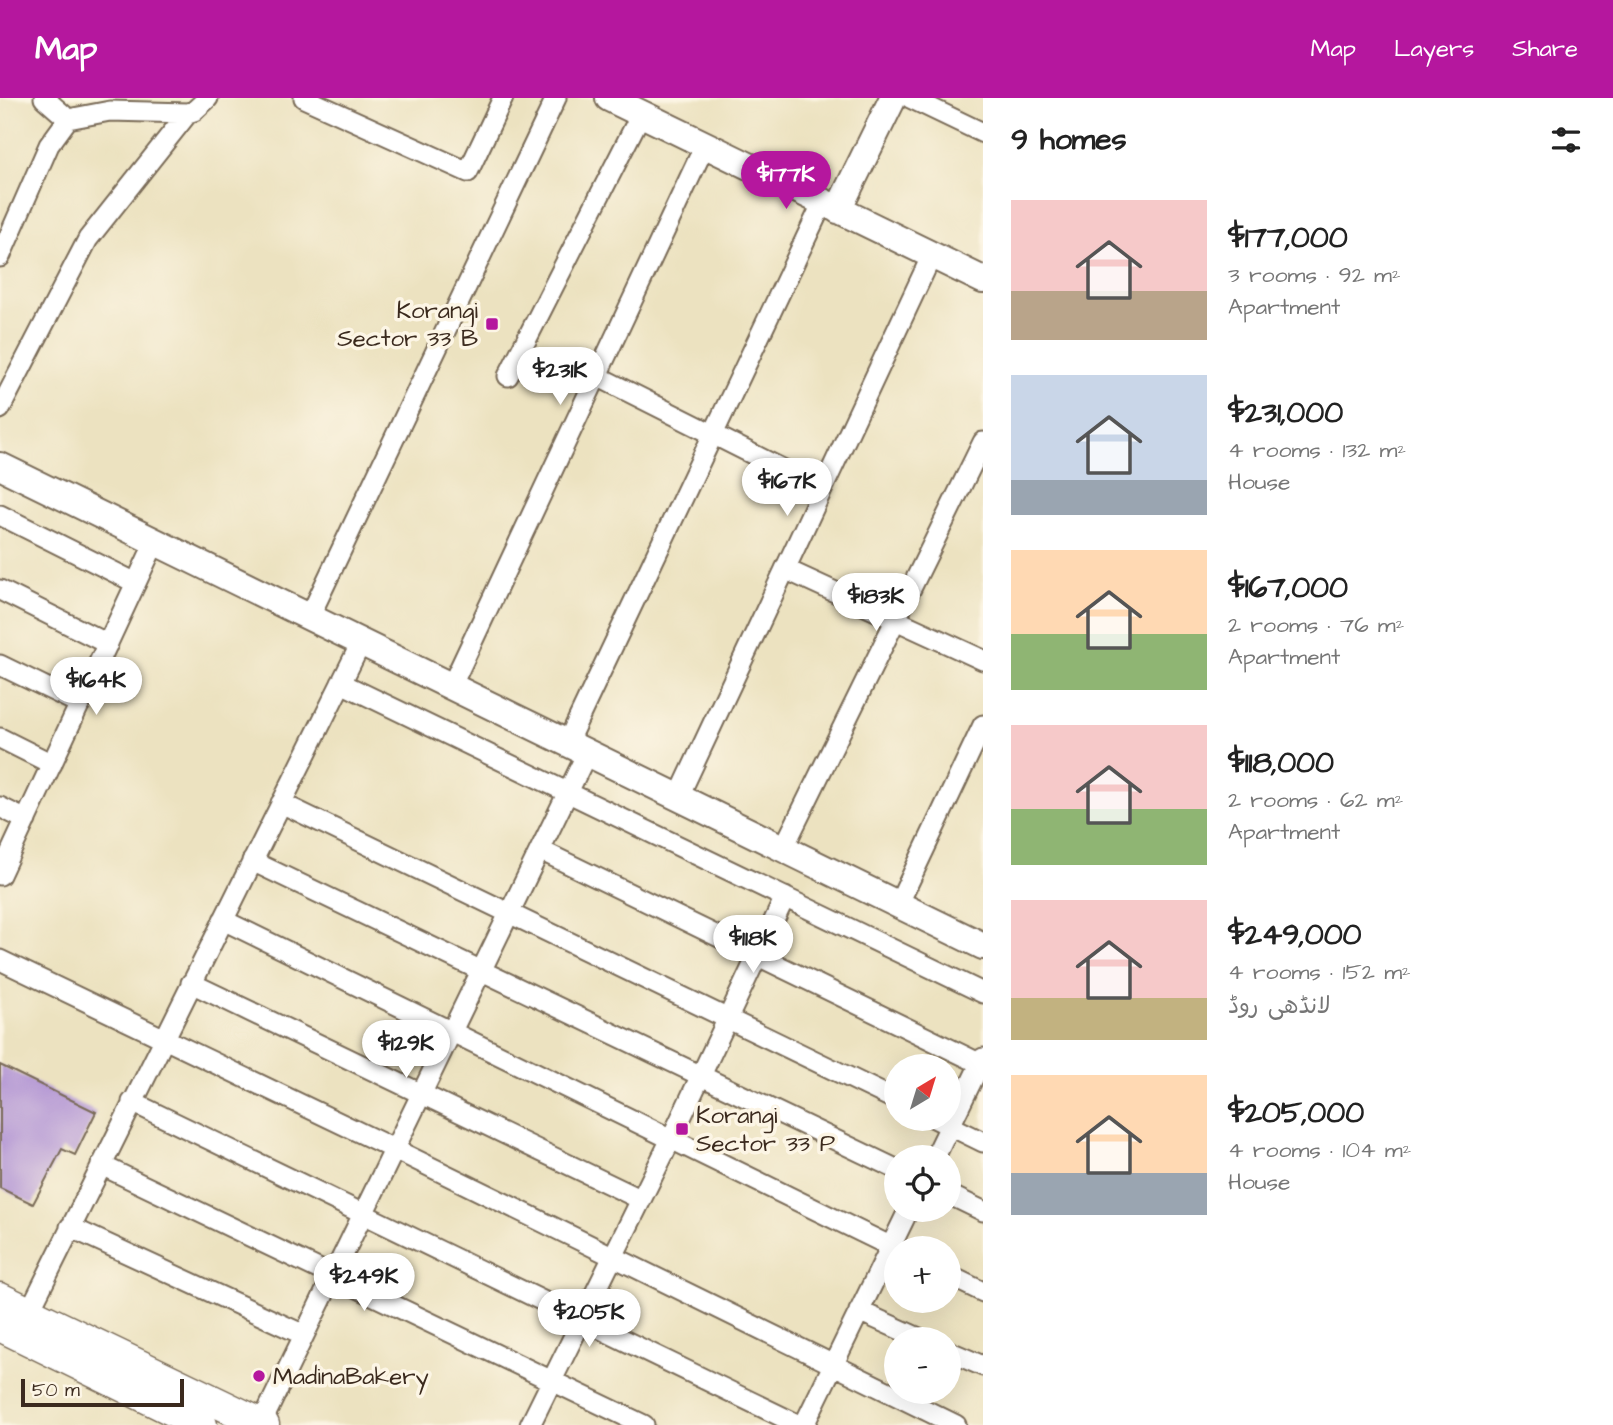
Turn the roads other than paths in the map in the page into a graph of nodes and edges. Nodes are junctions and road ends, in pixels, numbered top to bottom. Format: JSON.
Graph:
{"nodes":[{"id":1,"x":44,"y":98,"type":"edge"},
{"id":2,"x":208,"y":98,"type":"edge"},
{"id":3,"x":304,"y":98,"type":"edge"},
{"id":4,"x":503,"y":98,"type":"edge"},
{"id":5,"x":556,"y":98,"type":"edge"},
{"id":6,"x":609,"y":98,"type":"edge"},
{"id":7,"x":893,"y":98,"type":"edge"},
{"id":8,"x":910,"y":98,"type":"edge"},
{"id":9,"x":113,"y":104,"type":"edge"},
{"id":10,"x":188,"y":113,"type":"junction"},
{"id":11,"x":641,"y":114,"type":"junction"},
{"id":12,"x":68,"y":119,"type":"junction"},
{"id":13,"x":983,"y":133,"type":"edge"},
{"id":14,"x":705,"y":145,"type":"junction"},
{"id":15,"x":830,"y":206,"type":"junction"},
{"id":16,"x":932,"y":255,"type":"junction"},
{"id":17,"x":0,"y":257,"type":"edge"},
{"id":18,"x":983,"y":280,"type":"edge"},
{"id":19,"x":508,"y":376,"type":"dead end"},
{"id":20,"x":597,"y":376,"type":"junction"},
{"id":21,"x":0,"y":409,"type":"edge"},
{"id":22,"x":713,"y":435,"type":"junction"},
{"id":23,"x":983,"y":442,"type":"edge"},
{"id":24,"x":0,"y":466,"type":"edge"},
{"id":25,"x":822,"y":489,"type":"junction"},
{"id":26,"x":0,"y":515,"type":"edge"},
{"id":27,"x":155,"y":542,"type":"junction"},
{"id":28,"x":785,"y":569,"type":"junction"},
{"id":29,"x":136,"y":583,"type":"junction"},
{"id":30,"x":0,"y":590,"type":"edge"},
{"id":31,"x":309,"y":618,"type":"junction"},
{"id":32,"x":896,"y":620,"type":"junction"},
{"id":33,"x":361,"y":643,"type":"junction"},
{"id":34,"x":108,"y":644,"type":"junction"},
{"id":35,"x":983,"y":660,"type":"edge"},
{"id":36,"x":0,"y":665,"type":"edge"},
{"id":37,"x":341,"y":683,"type":"junction"},
{"id":38,"x":451,"y":687,"type":"junction"},
{"id":39,"x":80,"y":704,"type":"junction"},
{"id":40,"x":983,"y":725,"type":"edge"},
{"id":41,"x":0,"y":738,"type":"edge"},
{"id":42,"x":577,"y":748,"type":"junction"},
{"id":43,"x":52,"y":764,"type":"junction"},
{"id":44,"x":568,"y":793,"type":"junction"},
{"id":45,"x":678,"y":798,"type":"junction"},
{"id":46,"x":281,"y":803,"type":"junction"},
{"id":47,"x":0,"y":807,"type":"edge"},
{"id":48,"x":26,"y":820,"type":"junction"},
{"id":49,"x":783,"y":849,"type":"junction"},
{"id":50,"x":540,"y":850,"type":"junction"},
{"id":51,"x":252,"y":861,"type":"junction"},
{"id":52,"x":0,"y":875,"type":"edge"},
{"id":53,"x":785,"y":897,"type":"junction"},
{"id":54,"x":898,"y":905,"type":"junction"},
{"id":55,"x":509,"y":913,"type":"junction"},
{"id":56,"x":223,"y":920,"type":"junction"},
{"id":57,"x":983,"y":946,"type":"edge"},
{"id":58,"x":757,"y":955,"type":"junction"},
{"id":59,"x":0,"y":960,"type":"edge"},
{"id":60,"x":481,"y":971,"type":"junction"},
{"id":61,"x":191,"y":983,"type":"junction"},
{"id":62,"x":983,"y":993,"type":"edge"},
{"id":63,"x":726,"y":1018,"type":"junction"},
{"id":64,"x":451,"y":1032,"type":"junction"},
{"id":65,"x":163,"y":1038,"type":"junction"},
{"id":66,"x":982,"y":1062,"type":"edge"},
{"id":67,"x":700,"y":1075,"type":"junction"},
{"id":68,"x":421,"y":1094,"type":"junction"},
{"id":69,"x":884,"y":1094,"type":"edge"},
{"id":70,"x":961,"y":1094,"type":"edge"},
{"id":71,"x":132,"y":1101,"type":"junction"},
{"id":72,"x":960,"y":1131,"type":"edge"},
{"id":73,"x":671,"y":1139,"type":"junction"},
{"id":74,"x":983,"y":1142,"type":"edge"},
{"id":75,"x":394,"y":1149,"type":"junction"},
{"id":76,"x":884,"y":1163,"type":"edge"},
{"id":77,"x":101,"y":1165,"type":"junction"},
{"id":78,"x":640,"y":1199,"type":"junction"},
{"id":79,"x":961,"y":1200,"type":"edge"},
{"id":80,"x":983,"y":1211,"type":"edge"},
{"id":81,"x":363,"y":1214,"type":"junction"},
{"id":82,"x":71,"y":1227,"type":"junction"},
{"id":83,"x":884,"y":1244,"type":"edge"},
{"id":84,"x":612,"y":1256,"type":"junction"},
{"id":85,"x":884,"y":1265,"type":"edge"},
{"id":86,"x":333,"y":1276,"type":"junction"},
{"id":87,"x":961,"y":1281,"type":"edge"},
{"id":88,"x":983,"y":1292,"type":"edge"},
{"id":89,"x":0,"y":1298,"type":"edge"},
{"id":90,"x":859,"y":1311,"type":"junction"},
{"id":91,"x":29,"y":1312,"type":"junction"},
{"id":92,"x":581,"y":1320,"type":"junction"},
{"id":93,"x":0,"y":1326,"type":"edge"},
{"id":94,"x":894,"y":1327,"type":"edge"},
{"id":95,"x":304,"y":1335,"type":"junction"},
{"id":96,"x":961,"y":1357,"type":"edge"},
{"id":97,"x":833,"y":1365,"type":"junction"},
{"id":98,"x":983,"y":1367,"type":"edge"},
{"id":99,"x":552,"y":1381,"type":"junction"},
{"id":100,"x":262,"y":1424,"type":"edge"},
{"id":101,"x":202,"y":1425,"type":"edge"},
{"id":102,"x":530,"y":1425,"type":"edge"},
{"id":103,"x":643,"y":1425,"type":"edge"},
{"id":104,"x":801,"y":1425,"type":"edge"},
{"id":105,"x":956,"y":1425,"type":"edge"}],
"edges":[{"from":1,"to":12,"type":"street"},
{"from":2,"to":10,"type":"street"},
{"from":3,"to":4,"type":"street"},
{"from":5,"to":31,"type":"street"},
{"from":6,"to":11,"type":"street"},
{"from":7,"to":15,"type":"street"},
{"from":8,"to":13,"type":"street"},
{"from":9,"to":10,"type":"street"},
{"from":9,"to":12,"type":"street"},
{"from":10,"to":21,"type":"street"},
{"from":11,"to":14,"type":"street"},
{"from":11,"to":19,"type":"street"},
{"from":12,"to":17,"type":"street"},
{"from":14,"to":15,"type":"street"},
{"from":14,"to":20,"type":"street"},
{"from":15,"to":16,"type":"street"},
{"from":15,"to":22,"type":"street"},
{"from":16,"to":18,"type":"street"},
{"from":16,"to":25,"type":"street"},
{"from":20,"to":22,"type":"street"},
{"from":20,"to":38,"type":"street"},
{"from":22,"to":25,"type":"street"},
{"from":22,"to":42,"type":"street"},
{"from":23,"to":32,"type":"street"},
{"from":24,"to":27,"type":"street"},
{"from":25,"to":28,"type":"street"},
{"from":26,"to":29,"type":"street"},
{"from":27,"to":29,"type":"street"},
{"from":27,"to":31,"type":"street"},
{"from":28,"to":32,"type":"street"},
{"from":28,"to":45,"type":"street"},
{"from":29,"to":34,"type":"street"},
{"from":30,"to":34,"type":"street"},
{"from":31,"to":33,"type":"street"},
{"from":32,"to":35,"type":"street"},
{"from":32,"to":49,"type":"street"},
{"from":33,"to":37,"type":"street"},
{"from":33,"to":38,"type":"street"},
{"from":34,"to":39,"type":"street"},
{"from":36,"to":39,"type":"street"},
{"from":37,"to":44,"type":"street"},
{"from":37,"to":46,"type":"street"},
{"from":38,"to":42,"type":"street"},
{"from":39,"to":43,"type":"street"},
{"from":40,"to":54,"type":"street"},
{"from":41,"to":43,"type":"street"},
{"from":42,"to":44,"type":"street"},
{"from":42,"to":45,"type":"street"},
{"from":43,"to":48,"type":"street"},
{"from":44,"to":50,"type":"street"},
{"from":44,"to":53,"type":"street"},
{"from":45,"to":49,"type":"street"},
{"from":46,"to":51,"type":"street"},
{"from":46,"to":55,"type":"street"},
{"from":47,"to":48,"type":"street"},
{"from":48,"to":52,"type":"street"},
{"from":49,"to":54,"type":"street"},
{"from":50,"to":55,"type":"street"},
{"from":50,"to":58,"type":"street"},
{"from":51,"to":56,"type":"street"},
{"from":51,"to":60,"type":"street"},
{"from":53,"to":58,"type":"street"},
{"from":53,"to":62,"type":"street"},
{"from":54,"to":57,"type":"street"},
{"from":55,"to":60,"type":"street"},
{"from":55,"to":63,"type":"street"},
{"from":56,"to":61,"type":"street"},
{"from":56,"to":64,"type":"street"},
{"from":58,"to":63,"type":"street"},
{"from":58,"to":66,"type":"street"},
{"from":59,"to":65,"type":"street"},
{"from":60,"to":64,"type":"street"},
{"from":60,"to":67,"type":"street"},
{"from":61,"to":65,"type":"street"},
{"from":61,"to":68,"type":"street"},
{"from":63,"to":67,"type":"street"},
{"from":63,"to":69,"type":"street"},
{"from":64,"to":68,"type":"street"},
{"from":64,"to":73,"type":"street"},
{"from":65,"to":71,"type":"street"},
{"from":65,"to":75,"type":"street"},
{"from":66,"to":70,"type":"street"},
{"from":67,"to":73,"type":"street"},
{"from":67,"to":76,"type":"street"},
{"from":68,"to":75,"type":"street"},
{"from":68,"to":78,"type":"street"},
{"from":71,"to":77,"type":"street"},
{"from":71,"to":81,"type":"street"},
{"from":72,"to":74,"type":"street"},
{"from":73,"to":78,"type":"street"},
{"from":73,"to":83,"type":"street"},
{"from":75,"to":81,"type":"street"},
{"from":75,"to":84,"type":"street"},
{"from":77,"to":82,"type":"street"},
{"from":77,"to":86,"type":"street"},
{"from":78,"to":84,"type":"street"},
{"from":79,"to":80,"type":"street"},
{"from":81,"to":86,"type":"street"},
{"from":81,"to":92,"type":"street"},
{"from":82,"to":91,"type":"street"},
{"from":82,"to":95,"type":"street"},
{"from":84,"to":92,"type":"street"},
{"from":84,"to":97,"type":"street"},
{"from":85,"to":90,"type":"street"},
{"from":86,"to":95,"type":"street"},
{"from":86,"to":99,"type":"street"},
{"from":87,"to":88,"type":"street"},
{"from":89,"to":91,"type":"main road"},
{"from":90,"to":94,"type":"street"},
{"from":90,"to":97,"type":"street"},
{"from":91,"to":100,"type":"main road"},
{"from":92,"to":99,"type":"street"},
{"from":92,"to":104,"type":"street"},
{"from":93,"to":101,"type":"main road"},
{"from":95,"to":100,"type":"street"},
{"from":96,"to":98,"type":"street"},
{"from":97,"to":104,"type":"street"},
{"from":97,"to":105,"type":"street"},
{"from":99,"to":102,"type":"street"},
{"from":99,"to":103,"type":"street"}]}
